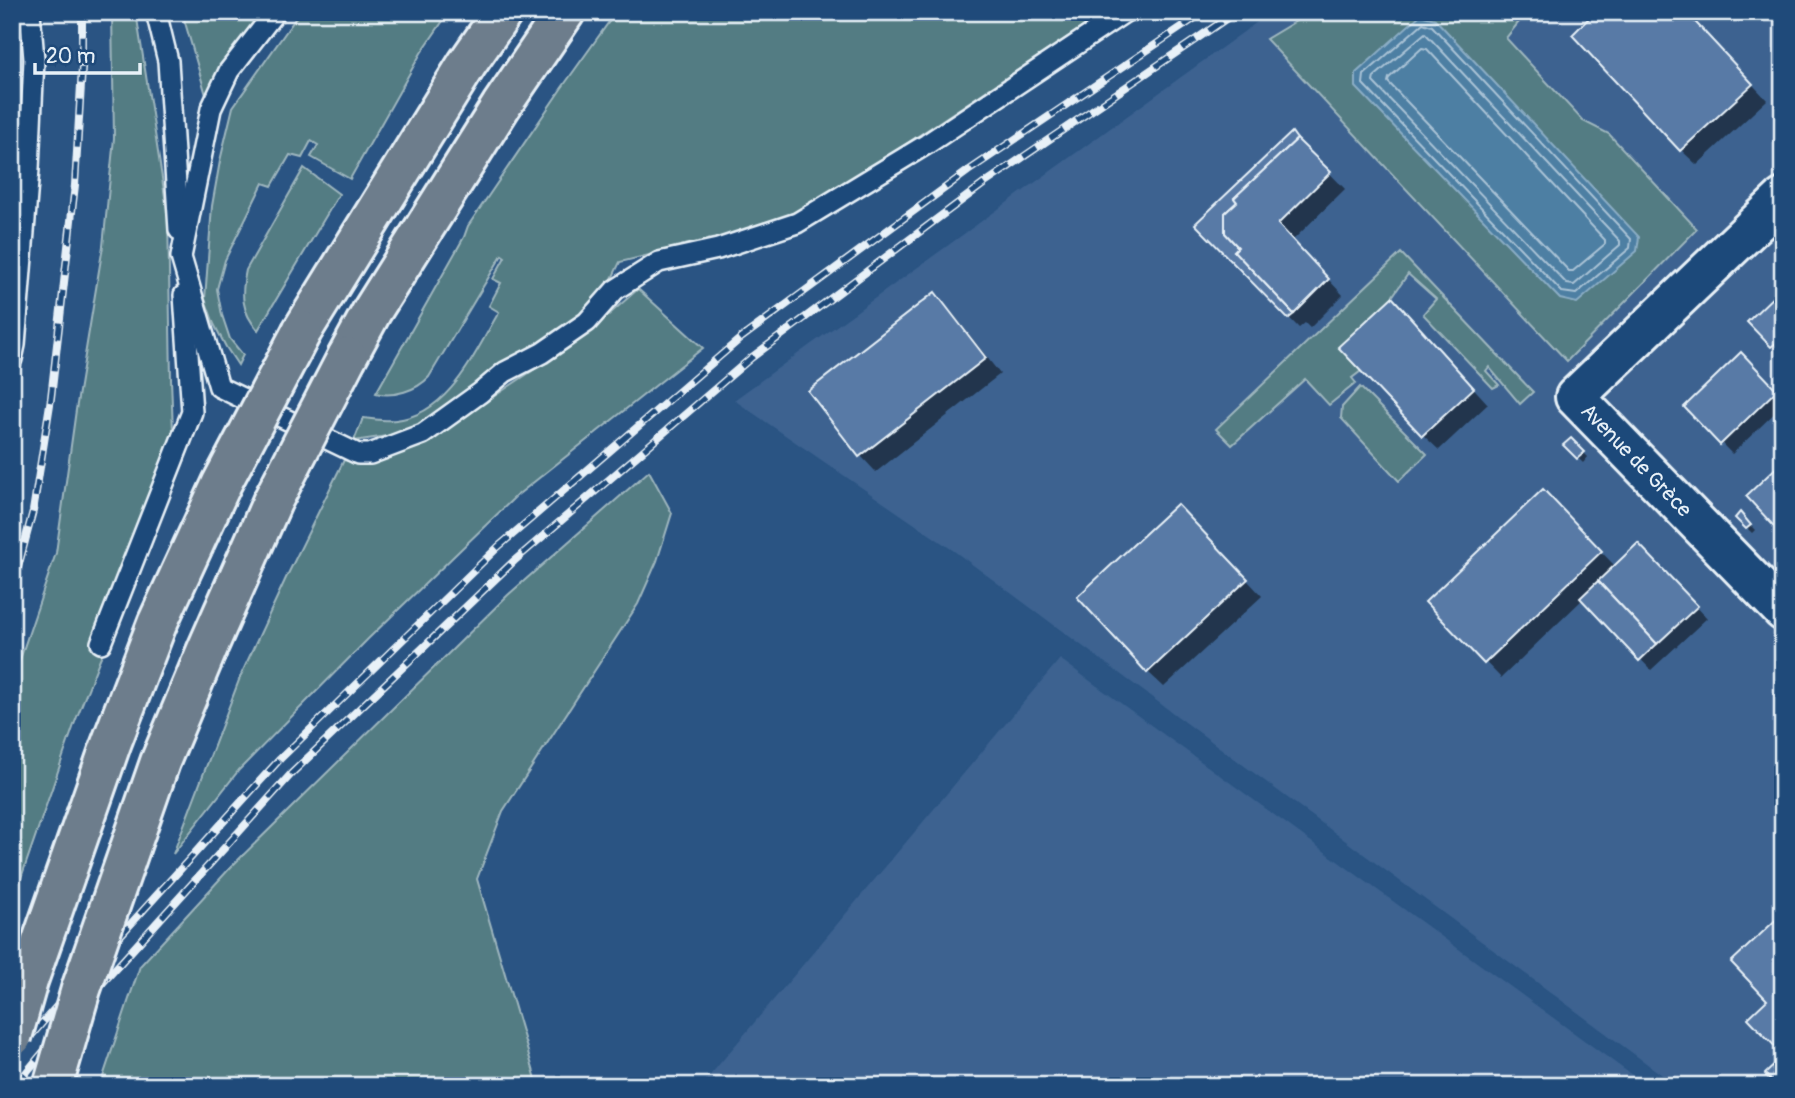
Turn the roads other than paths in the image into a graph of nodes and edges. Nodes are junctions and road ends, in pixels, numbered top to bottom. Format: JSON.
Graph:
{"nodes":[{"id":1,"x":30,"y":12,"type":"edge"},
{"id":2,"x":156,"y":12,"type":"edge"},
{"id":3,"x":275,"y":12,"type":"edge"},
{"id":4,"x":503,"y":12,"type":"edge"},
{"id":5,"x":565,"y":12,"type":"edge"},
{"id":6,"x":1125,"y":12,"type":"edge"},
{"id":7,"x":1783,"y":198,"type":"edge"},
{"id":8,"x":181,"y":257,"type":"junction"},
{"id":9,"x":12,"y":359,"type":"edge"},
{"id":10,"x":1783,"y":611,"type":"edge"},
{"id":11,"x":101,"y":643,"type":"dead end"},
{"id":12,"x":12,"y":1037,"type":"edge"},
{"id":13,"x":53,"y":1086,"type":"edge"}],
"edges":[{"from":1,"to":9,"type":"lane"},
{"from":2,"to":8,"type":"lane"},
{"from":3,"to":8,"type":"lane"},
{"from":4,"to":12,"type":"highway","bridge":true},
{"from":5,"to":13,"type":"highway","bridge":true},
{"from":6,"to":8,"type":"lane"},
{"from":7,"to":10,"type":"street","name":"Avenue de Grèce"},
{"from":8,"to":11,"type":"lane"}]}
